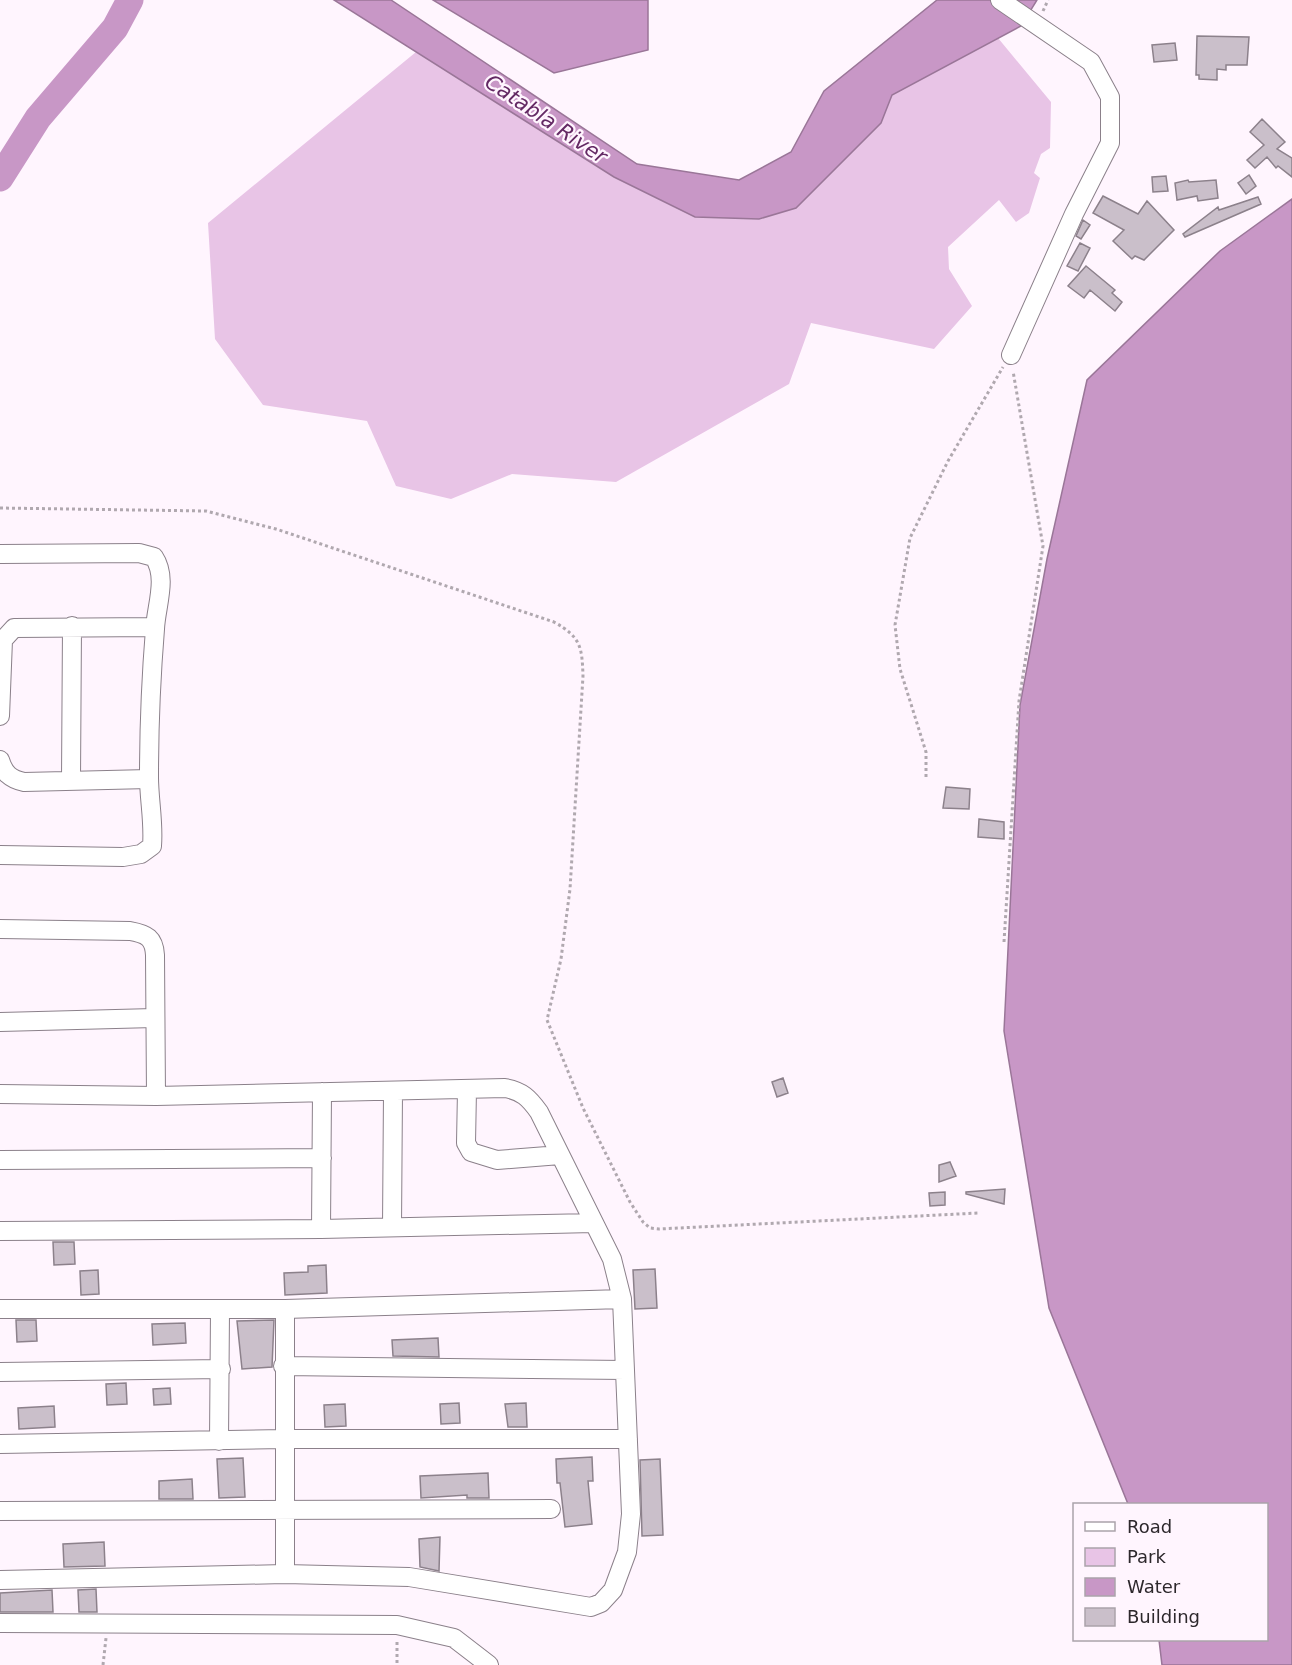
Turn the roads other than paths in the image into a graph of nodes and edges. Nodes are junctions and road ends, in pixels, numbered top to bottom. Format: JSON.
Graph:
{"nodes":[{"id":1,"x":1000,"y":0,"type":"edge"},
{"id":2,"x":1011,"y":355,"type":"road end"},
{"id":3,"x":0,"y":554,"type":"edge"},
{"id":4,"x":72,"y":626,"type":"junction"},
{"id":5,"x":155,"y":627,"type":"junction"},
{"id":6,"x":0,"y":716,"type":"edge"},
{"id":7,"x":0,"y":759,"type":"edge"},
{"id":8,"x":149,"y":779,"type":"junction"},
{"id":9,"x":71,"y":780,"type":"junction"},
{"id":10,"x":0,"y":855,"type":"edge"},
{"id":11,"x":0,"y":929,"type":"edge"},
{"id":12,"x":154,"y":1018,"type":"junction"},
{"id":13,"x":0,"y":1022,"type":"edge"},
{"id":14,"x":468,"y":1090,"type":"junction"},
{"id":15,"x":322,"y":1092,"type":"junction"},
{"id":16,"x":393,"y":1092,"type":"junction"},
{"id":17,"x":0,"y":1094,"type":"edge"},
{"id":18,"x":156,"y":1096,"type":"junction"},
{"id":19,"x":560,"y":1155,"type":"junction"},
{"id":20,"x":322,"y":1158,"type":"junction"},
{"id":21,"x":0,"y":1160,"type":"edge"},
{"id":22,"x":593,"y":1223,"type":"junction"},
{"id":23,"x":393,"y":1227,"type":"junction"},
{"id":24,"x":321,"y":1229,"type":"junction"},
{"id":25,"x":0,"y":1231,"type":"edge"},
{"id":26,"x":622,"y":1299,"type":"junction"},
{"id":27,"x":0,"y":1309,"type":"edge"},
{"id":28,"x":285,"y":1309,"type":"junction"},
{"id":29,"x":220,"y":1310,"type":"junction"},
{"id":30,"x":284,"y":1366,"type":"junction"},
{"id":31,"x":221,"y":1369,"type":"junction"},
{"id":32,"x":625,"y":1370,"type":"junction"},
{"id":33,"x":0,"y":1372,"type":"edge"},
{"id":34,"x":284,"y":1439,"type":"junction"},
{"id":35,"x":628,"y":1439,"type":"junction"},
{"id":36,"x":219,"y":1441,"type":"junction"},
{"id":37,"x":0,"y":1444,"type":"edge"},
{"id":38,"x":551,"y":1509,"type":"dead end"},
{"id":39,"x":0,"y":1511,"type":"edge"},
{"id":40,"x":283,"y":1511,"type":"junction"},
{"id":41,"x":285,"y":1574,"type":"junction"},
{"id":42,"x":0,"y":1580,"type":"edge"},
{"id":43,"x":0,"y":1623,"type":"edge"},
{"id":44,"x":489,"y":1665,"type":"edge"}],
"edges":[{"from":1,"to":2,"type":"street"},
{"from":3,"to":5,"type":"street"},
{"from":4,"to":5,"type":"street"},
{"from":4,"to":6,"type":"street"},
{"from":4,"to":9,"type":"street"},
{"from":5,"to":8,"type":"street"},
{"from":7,"to":9,"type":"street"},
{"from":8,"to":9,"type":"street"},
{"from":8,"to":10,"type":"street"},
{"from":11,"to":12,"type":"street"},
{"from":12,"to":13,"type":"street"},
{"from":12,"to":18,"type":"street"},
{"from":14,"to":16,"type":"street"},
{"from":14,"to":19,"type":"street"},
{"from":14,"to":19,"type":"street"},
{"from":15,"to":16,"type":"street"},
{"from":15,"to":18,"type":"street"},
{"from":15,"to":20,"type":"street"},
{"from":16,"to":23,"type":"street"},
{"from":17,"to":18,"type":"street"},
{"from":19,"to":22,"type":"street"},
{"from":20,"to":21,"type":"street"},
{"from":20,"to":24,"type":"street"},
{"from":22,"to":23,"type":"street"},
{"from":22,"to":26,"type":"street"},
{"from":23,"to":24,"type":"street"},
{"from":24,"to":25,"type":"street"},
{"from":26,"to":28,"type":"street"},
{"from":26,"to":32,"type":"street"},
{"from":27,"to":29,"type":"street"},
{"from":28,"to":29,"type":"street"},
{"from":28,"to":30,"type":"street"},
{"from":29,"to":31,"type":"street"},
{"from":30,"to":32,"type":"street"},
{"from":30,"to":34,"type":"street"},
{"from":31,"to":33,"type":"street"},
{"from":31,"to":36,"type":"street"},
{"from":32,"to":35,"type":"street"},
{"from":34,"to":35,"type":"street"},
{"from":34,"to":36,"type":"street"},
{"from":34,"to":40,"type":"street"},
{"from":35,"to":41,"type":"street"},
{"from":36,"to":37,"type":"street"},
{"from":38,"to":40,"type":"street"},
{"from":39,"to":40,"type":"street"},
{"from":40,"to":41,"type":"street"},
{"from":41,"to":42,"type":"street"},
{"from":43,"to":44,"type":"street"}]}
